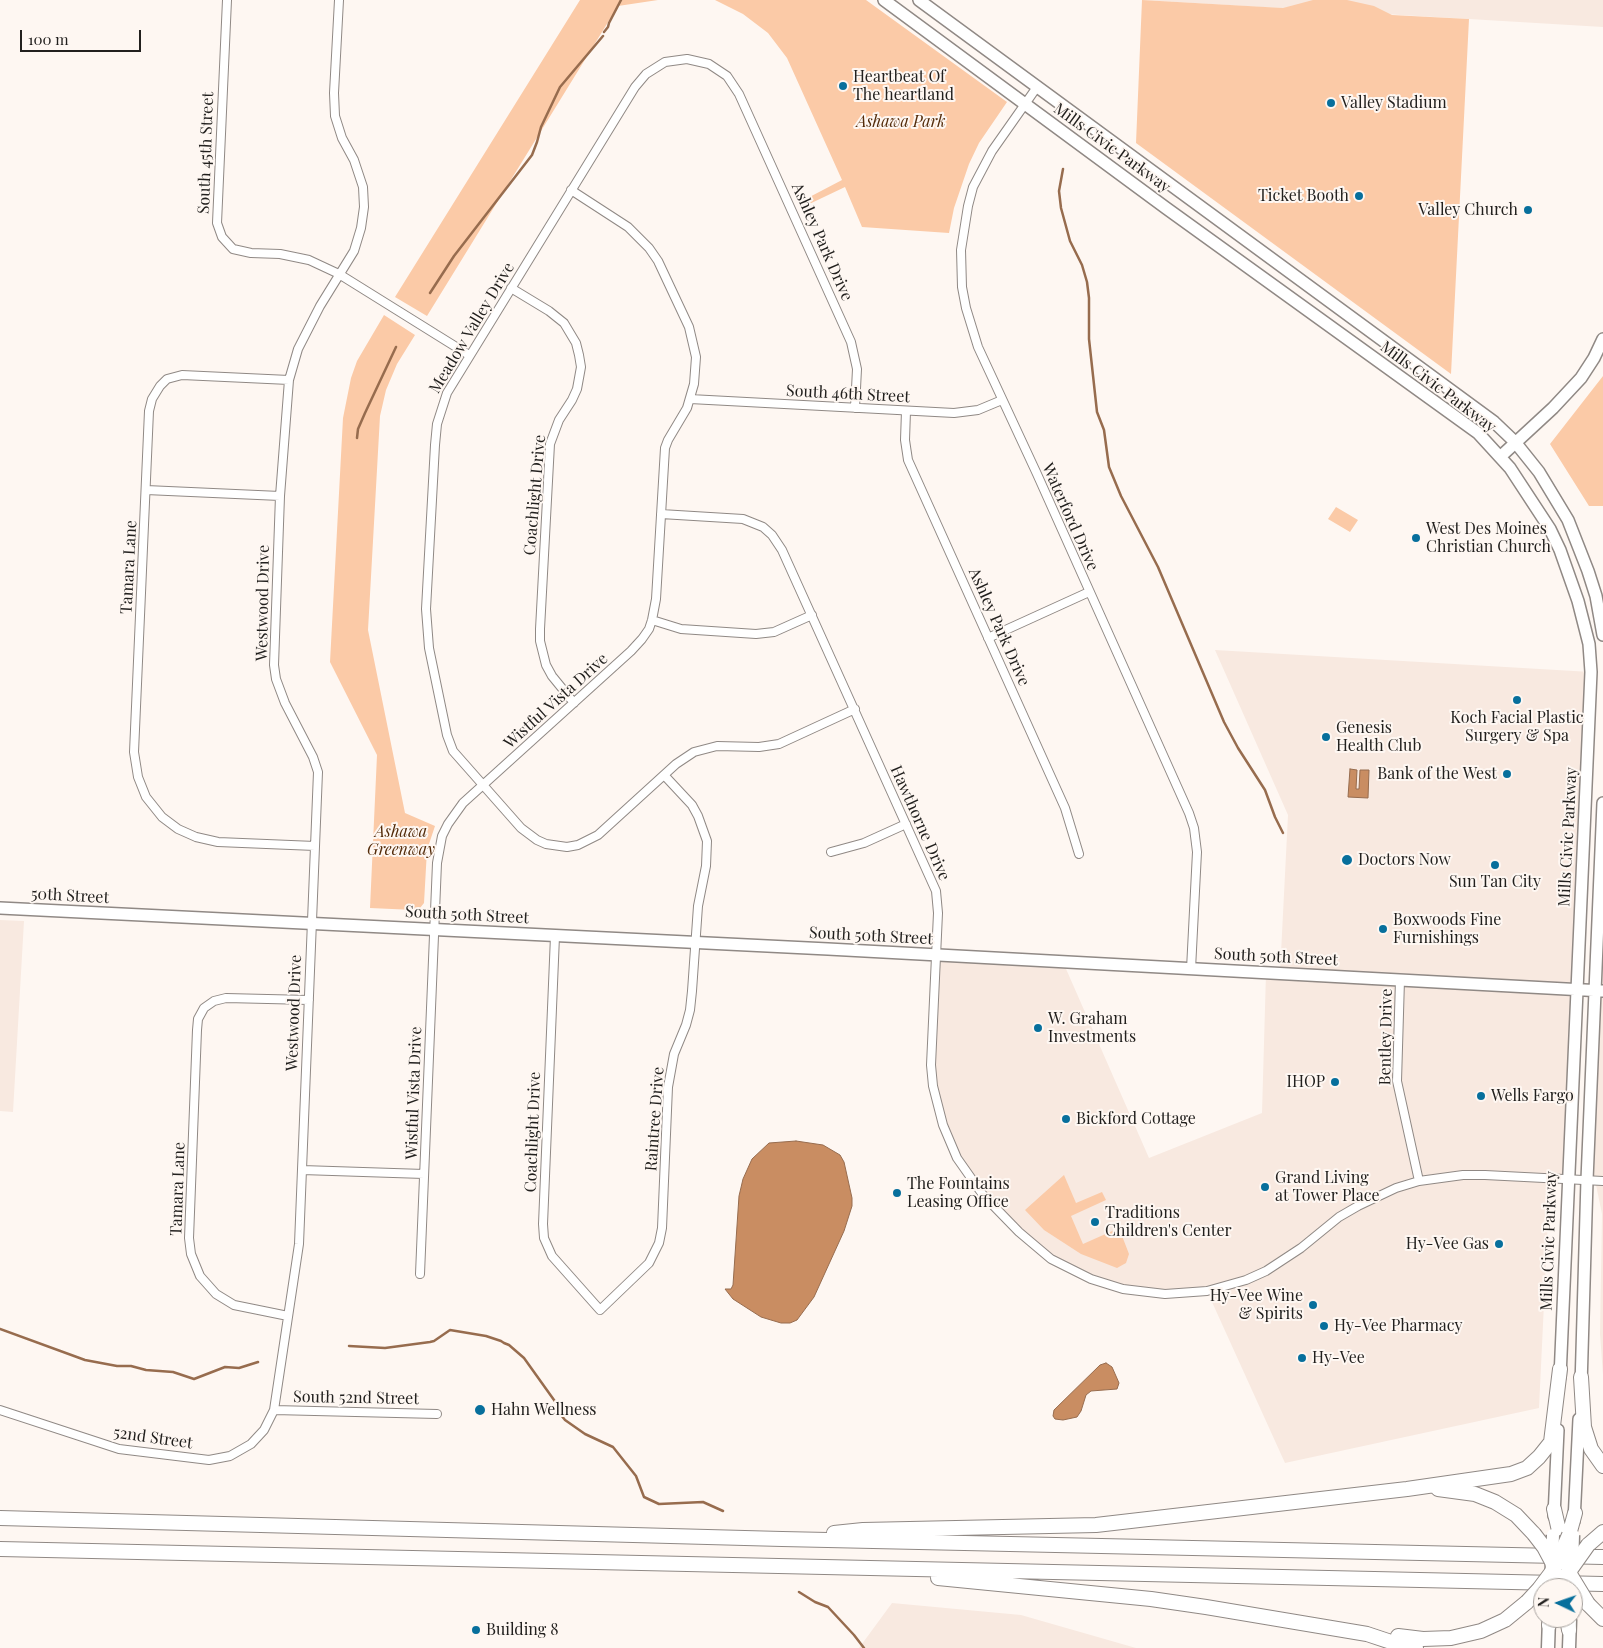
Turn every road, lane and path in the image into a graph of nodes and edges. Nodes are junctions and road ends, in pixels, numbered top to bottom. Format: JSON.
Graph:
{"nodes":[{"id":1,"x":227,"y":0,"type":"edge"},
{"id":2,"x":338,"y":0,"type":"edge"},
{"id":3,"x":884,"y":0,"type":"edge"},
{"id":4,"x":919,"y":0,"type":"edge"},
{"id":5,"x":1037,"y":87,"type":"junction"},
{"id":6,"x":739,"y":94,"type":"joint"},
{"id":7,"x":1025,"y":104,"type":"junction"},
{"id":8,"x":571,"y":190,"type":"junction"},
{"id":9,"x":339,"y":274,"type":"junction"},
{"id":10,"x":511,"y":288,"type":"junction"},
{"id":11,"x":1603,"y":339,"type":"edge"},
{"id":12,"x":469,"y":355,"type":"junction"},
{"id":13,"x":289,"y":380,"type":"junction"},
{"id":14,"x":690,"y":399,"type":"junction"},
{"id":15,"x":1002,"y":400,"type":"junction"},
{"id":16,"x":855,"y":408,"type":"junction"},
{"id":17,"x":906,"y":411,"type":"junction"},
{"id":18,"x":1515,"y":442,"type":"junction"},
{"id":19,"x":1500,"y":457,"type":"junction"},
{"id":20,"x":146,"y":490,"type":"junction"},
{"id":21,"x":280,"y":496,"type":"junction"},
{"id":22,"x":661,"y":514,"type":"junction"},
{"id":23,"x":1089,"y":592,"type":"junction"},
{"id":24,"x":812,"y":615,"type":"junction"},
{"id":25,"x":652,"y":620,"type":"junction"},
{"id":26,"x":1603,"y":635,"type":"edge"},
{"id":27,"x":988,"y":638,"type":"junction"},
{"id":28,"x":574,"y":703,"type":"junction"},
{"id":29,"x":854,"y":709,"type":"junction"},
{"id":30,"x":664,"y":775,"type":"junction"},
{"id":31,"x":482,"y":785,"type":"junction"},
{"id":32,"x":1603,"y":803,"type":"edge"},
{"id":33,"x":906,"y":824,"type":"junction"},
{"id":34,"x":315,"y":846,"type":"junction"},
{"id":35,"x":831,"y":852,"type":"dead end"},
{"id":36,"x":1079,"y":854,"type":"dead end"},
{"id":37,"x":0,"y":908,"type":"edge"},
{"id":38,"x":138,"y":915,"type":"joint"},
{"id":39,"x":311,"y":924,"type":"junction"},
{"id":40,"x":435,"y":930,"type":"junction"},
{"id":41,"x":555,"y":936,"type":"junction"},
{"id":42,"x":695,"y":943,"type":"junction"},
{"id":43,"x":936,"y":955,"type":"junction"},
{"id":44,"x":1191,"y":969,"type":"junction"},
{"id":45,"x":1400,"y":980,"type":"junction"},
{"id":46,"x":1576,"y":989,"type":"junction"},
{"id":47,"x":1599,"y":990,"type":"edge"},
{"id":48,"x":308,"y":1000,"type":"junction"},
{"id":49,"x":302,"y":1170,"type":"junction"},
{"id":50,"x":424,"y":1174,"type":"junction"},
{"id":51,"x":1568,"y":1179,"type":"junction"},
{"id":52,"x":1587,"y":1180,"type":"junction"},
{"id":53,"x":1419,"y":1181,"type":"junction"},
{"id":54,"x":1603,"y":1181,"type":"edge"},
{"id":55,"x":420,"y":1274,"type":"dead end"},
{"id":56,"x":600,"y":1310,"type":"joint"},
{"id":57,"x":288,"y":1316,"type":"junction"},
{"id":58,"x":1560,"y":1369,"type":"junction"},
{"id":59,"x":1581,"y":1377,"type":"junction"},
{"id":60,"x":0,"y":1410,"type":"edge"},
{"id":61,"x":274,"y":1410,"type":"junction"},
{"id":62,"x":438,"y":1414,"type":"dead end"},
{"id":63,"x":266,"y":1427,"type":"joint"},
{"id":64,"x":1603,"y":1466,"type":"edge"},
{"id":65,"x":1408,"y":1489,"type":"junction"},
{"id":66,"x":1554,"y":1509,"type":"joint"},
{"id":67,"x":1574,"y":1514,"type":"joint"},
{"id":68,"x":0,"y":1518,"type":"edge"},
{"id":69,"x":1600,"y":1534,"type":"edge"},
{"id":70,"x":1564,"y":1535,"type":"junction"},
{"id":71,"x":782,"y":1539,"type":"junction"},
{"id":72,"x":0,"y":1549,"type":"edge"},
{"id":73,"x":1564,"y":1550,"type":"junction"},
{"id":74,"x":1603,"y":1557,"type":"edge"},
{"id":75,"x":1553,"y":1568,"type":"junction"},
{"id":76,"x":893,"y":1569,"type":"junction"},
{"id":77,"x":1571,"y":1575,"type":"edge"},
{"id":78,"x":1552,"y":1578,"type":"edge"},
{"id":79,"x":1556,"y":1578,"type":"edge"},
{"id":80,"x":1603,"y":1584,"type":"edge"},
{"id":81,"x":1603,"y":1619,"type":"edge"},
{"id":82,"x":1549,"y":1628,"type":"edge"},
{"id":83,"x":1569,"y":1628,"type":"edge"},
{"id":84,"x":1367,"y":1634,"type":"junction"},
{"id":85,"x":1416,"y":1648,"type":"edge"},
{"id":86,"x":1548,"y":1648,"type":"edge"},
{"id":87,"x":1569,"y":1648,"type":"edge"}],
"edges":[{"from":1,"to":9,"type":"street","name":"South 45th Street"},
{"from":2,"to":9,"type":"street","name":"Westwood Drive"},
{"from":3,"to":7,"type":"main road","name":"Mills Civic Parkway"},
{"from":4,"to":5,"type":"main road","name":"Mills Civic Parkway"},
{"from":5,"to":7,"type":"street","name":"Waterford Drive"},
{"from":5,"to":18,"type":"main road","name":"Mills Civic Parkway"},
{"from":6,"to":8,"type":"street","name":"Meadow Valley Drive"},
{"from":6,"to":16,"type":"street","name":"Ashley Park Drive"},
{"from":7,"to":15,"type":"street","name":"Waterford Drive"},
{"from":7,"to":19,"type":"main road","name":"Mills Civic Parkway"},
{"from":8,"to":10,"type":"street","name":"Meadow Valley Drive"},
{"from":8,"to":14,"type":"street","name":"Wistful Vista Drive"},
{"from":9,"to":12,"type":"street","name":"South 45th Street"},
{"from":9,"to":13,"type":"street","name":"Westwood Drive"},
{"from":10,"to":12,"type":"street","name":"Meadow Valley Drive"},
{"from":10,"to":28,"type":"street","name":"Coachlight Drive"},
{"from":11,"to":18,"type":"main road"},
{"from":12,"to":31,"type":"street","name":"Meadow Valley Drive"},
{"from":13,"to":20,"type":"street","name":"Tamara Lane"},
{"from":13,"to":21,"type":"street","name":"Westwood Drive"},
{"from":14,"to":16,"type":"street","name":"South 46th Street"},
{"from":14,"to":22,"type":"street","name":"Wistful Vista Drive"},
{"from":15,"to":17,"type":"street","name":"South 46th Street"},
{"from":15,"to":23,"type":"street","name":"Waterford Drive"},
{"from":16,"to":17,"type":"street","name":"South 46th Street"},
{"from":17,"to":27,"type":"street","name":"Ashley Park Drive"},
{"from":18,"to":19,"type":"main road"},
{"from":18,"to":26,"type":"main road","name":"Mills Civic Parkway"},
{"from":19,"to":46,"type":"main road","name":"Mills Civic Parkway"},
{"from":20,"to":21,"type":"street"},
{"from":20,"to":34,"type":"street","name":"Tamara Lane"},
{"from":21,"to":34,"type":"street","name":"Westwood Drive"},
{"from":22,"to":24,"type":"street","name":"Hawthorne Drive"},
{"from":22,"to":25,"type":"street","name":"Wistful Vista Drive"},
{"from":23,"to":27,"type":"street"},
{"from":23,"to":44,"type":"street","name":"Waterford Drive"},
{"from":24,"to":25,"type":"street"},
{"from":24,"to":29,"type":"street","name":"Hawthorne Drive"},
{"from":25,"to":28,"type":"street","name":"Wistful Vista Drive"},
{"from":27,"to":36,"type":"street","name":"Ashley Park Drive"},
{"from":28,"to":31,"type":"street","name":"Wistful Vista Drive"},
{"from":29,"to":30,"type":"street","name":"Meadow Valley Drive"},
{"from":29,"to":33,"type":"street","name":"Hawthorne Drive"},
{"from":30,"to":31,"type":"street","name":"Meadow Valley Drive"},
{"from":30,"to":42,"type":"street","name":"Raintree Drive"},
{"from":31,"to":40,"type":"street","name":"Wistful Vista Drive"},
{"from":32,"to":47,"type":"main road","name":"Mills Civic Parkway"},
{"from":33,"to":35,"type":"street"},
{"from":33,"to":43,"type":"street","name":"Hawthorne Drive"},
{"from":34,"to":39,"type":"street","name":"Westwood Drive"},
{"from":37,"to":38,"type":"main road","name":"50th Street"},
{"from":38,"to":39,"type":"main road","name":"South 50th Street"},
{"from":39,"to":40,"type":"main road","name":"South 50th Street"},
{"from":39,"to":48,"type":"street","name":"Westwood Drive"},
{"from":40,"to":41,"type":"main road","name":"South 50th Street"},
{"from":40,"to":50,"type":"street","name":"Wistful Vista Drive"},
{"from":41,"to":42,"type":"main road","name":"South 50th Street"},
{"from":41,"to":56,"type":"street","name":"Coachlight Drive"},
{"from":42,"to":43,"type":"main road","name":"South 50th Street"},
{"from":42,"to":56,"type":"street","name":"Raintree Drive"},
{"from":43,"to":44,"type":"main road","name":"South 50th Street"},
{"from":43,"to":53,"type":"street","name":"Hawthorne Drive"},
{"from":44,"to":45,"type":"main road","name":"South 50th Street"},
{"from":45,"to":46,"type":"main road","name":"South 50th Street"},
{"from":45,"to":53,"type":"street","name":"Bentley Drive"},
{"from":46,"to":47,"type":"main road","name":"South 50th Street"},
{"from":46,"to":51,"type":"main road","name":"Mills Civic Parkway"},
{"from":47,"to":52,"type":"main road","name":"Mills Civic Parkway"},
{"from":48,"to":49,"type":"street","name":"Westwood Drive"},
{"from":48,"to":57,"type":"street","name":"Tamara Lane"},
{"from":49,"to":50,"type":"street"},
{"from":49,"to":57,"type":"street","name":"Westwood Drive"},
{"from":50,"to":55,"type":"street","name":"Wistful Vista Drive"},
{"from":51,"to":52,"type":"street","name":"Hawthorne Drive"},
{"from":51,"to":53,"type":"street","name":"Hawthorne Drive"},
{"from":51,"to":58,"type":"main road","name":"Mills Civic Parkway"},
{"from":52,"to":54,"type":"street","name":"Hawthorne Drive"},
{"from":52,"to":59,"type":"main road","name":"Mills Civic Parkway"},
{"from":57,"to":61,"type":"street","name":"Westwood Drive"},
{"from":58,"to":65,"type":"highway"},
{"from":58,"to":66,"type":"main road","name":"Mills Civic Parkway"},
{"from":59,"to":64,"type":"highway"},
{"from":59,"to":67,"type":"main road","name":"Mills Civic Parkway"},
{"from":60,"to":63,"type":"street","name":"52nd Street"},
{"from":61,"to":62,"type":"street","name":"South 52nd Street"},
{"from":61,"to":63,"type":"street","name":"Westwood Drive"},
{"from":65,"to":71,"type":"highway"},
{"from":65,"to":75,"type":"highway","bridge":true},
{"from":66,"to":70,"type":"highway"},
{"from":67,"to":70,"type":"highway"},
{"from":68,"to":71,"type":"highway"},
{"from":69,"to":77,"type":"highway","bridge":true},
{"from":70,"to":73,"type":"highway","bridge":true},
{"from":70,"to":75,"type":"main road","bridge":true},
{"from":70,"to":77,"type":"main road","bridge":true},
{"from":71,"to":74,"type":"highway"},
{"from":72,"to":76,"type":"highway"},
{"from":73,"to":75,"type":"highway","bridge":true},
{"from":73,"to":77,"type":"highway","bridge":true},
{"from":75,"to":78,"type":"main road","bridge":true},
{"from":75,"to":79,"type":"highway","bridge":true},
{"from":75,"to":84,"type":"highway","bridge":true},
{"from":76,"to":80,"type":"highway"},
{"from":76,"to":84,"type":"highway"},
{"from":77,"to":81,"type":"highway","bridge":true},
{"from":82,"to":86,"type":"main road"},
{"from":83,"to":87,"type":"main road"},
{"from":84,"to":85,"type":"highway"}]}
